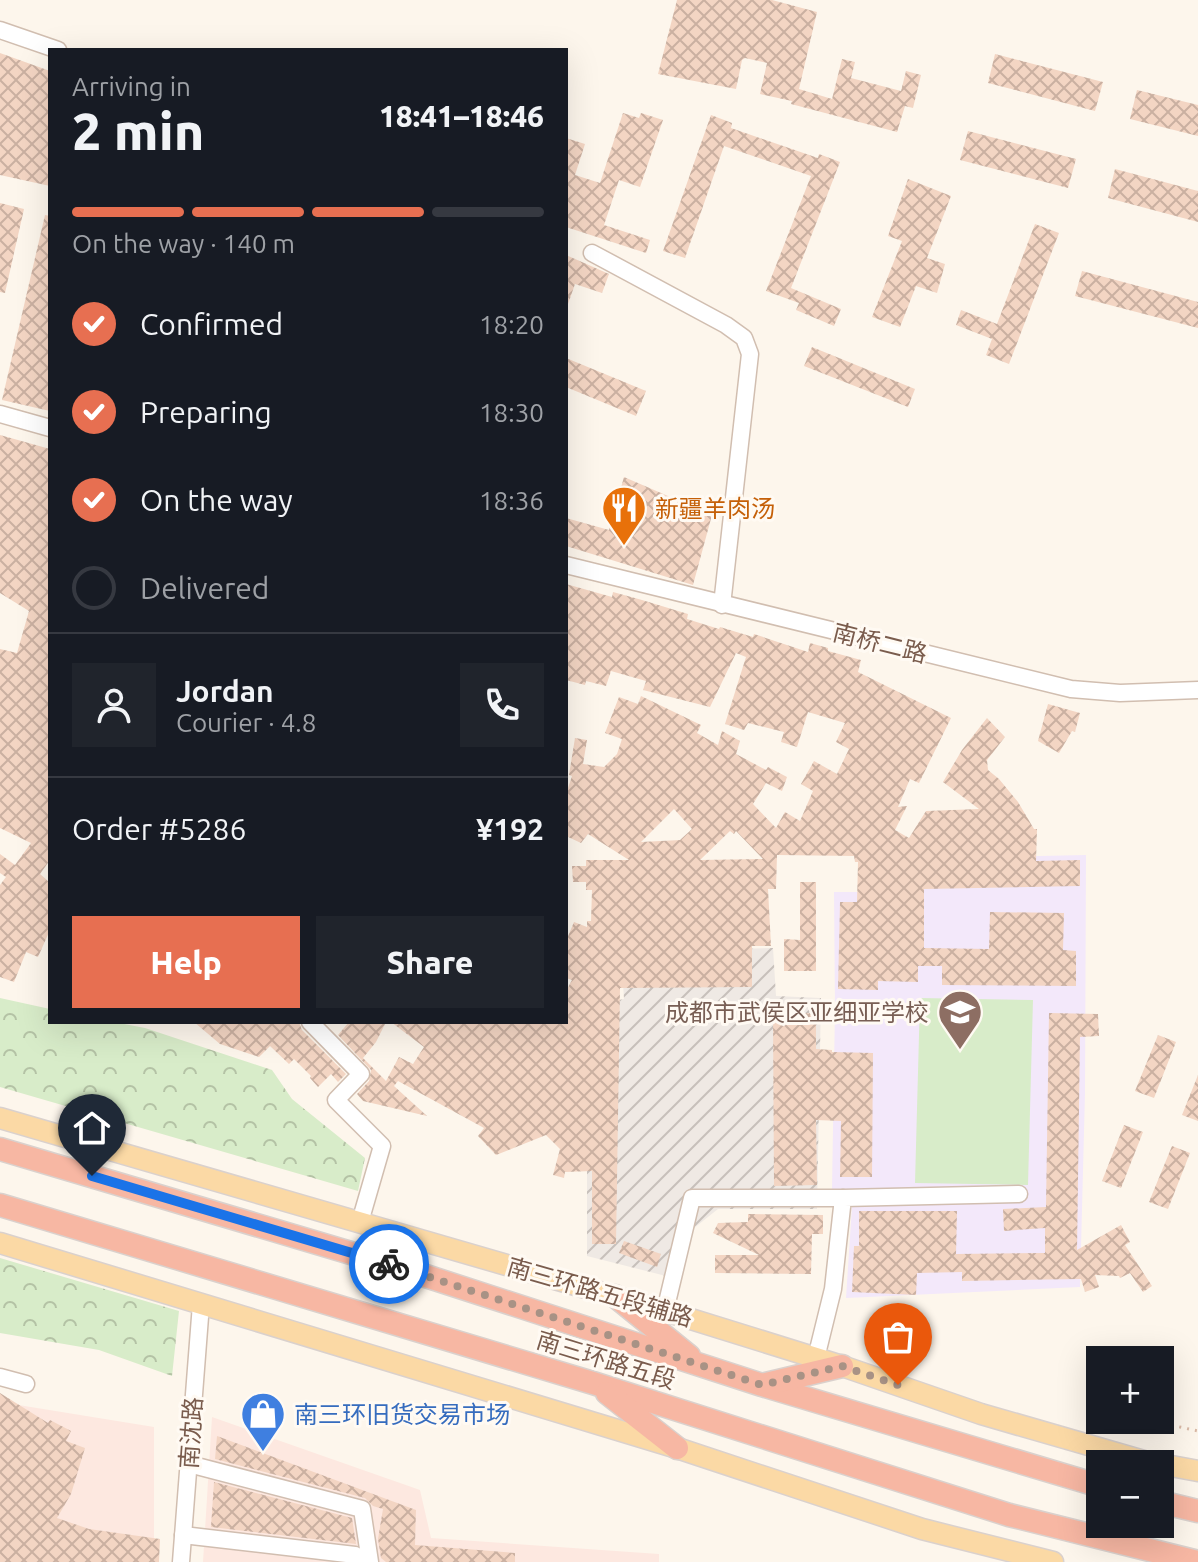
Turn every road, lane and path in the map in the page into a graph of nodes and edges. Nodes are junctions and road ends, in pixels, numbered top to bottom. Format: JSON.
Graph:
{"nodes":[{"id":1,"x":0,"y":30,"type":"edge"},
{"id":2,"x":52,"y":48,"type":"edge"},
{"id":3,"x":592,"y":253,"type":"dead end"},
{"id":4,"x":0,"y":414,"type":"edge"},
{"id":5,"x":48,"y":427,"type":"edge"},
{"id":6,"x":568,"y":566,"type":"edge"},
{"id":7,"x":722,"y":605,"type":"junction"},
{"id":8,"x":1198,"y":690,"type":"edge"},
{"id":9,"x":312,"y":1024,"type":"edge"},
{"id":10,"x":0,"y":1118,"type":"edge"},
{"id":11,"x":0,"y":1149,"type":"edge"},
{"id":12,"x":1019,"y":1194,"type":"dead end"},
{"id":13,"x":843,"y":1198,"type":"junction"},
{"id":14,"x":0,"y":1205,"type":"edge"},
{"id":15,"x":360,"y":1222,"type":"junction"},
{"id":16,"x":0,"y":1243,"type":"edge"},
{"id":17,"x":615,"y":1296,"type":"junction"},
{"id":18,"x":201,"y":1304,"type":"junction"},
{"id":19,"x":665,"y":1311,"type":"junction"},
{"id":20,"x":816,"y":1358,"type":"junction"},
{"id":21,"x":699,"y":1364,"type":"junction"},
{"id":22,"x":842,"y":1366,"type":"junction"},
{"id":23,"x":0,"y":1377,"type":"edge"},
{"id":24,"x":593,"y":1383,"type":"junction"},
{"id":25,"x":26,"y":1384,"type":"dead end"},
{"id":26,"x":762,"y":1385,"type":"junction"},
{"id":27,"x":1174,"y":1426,"type":"edge"},
{"id":28,"x":1198,"y":1431,"type":"edge"},
{"id":29,"x":677,"y":1448,"type":"junction"},
{"id":30,"x":189,"y":1464,"type":"junction"},
{"id":31,"x":1198,"y":1471,"type":"edge"},
{"id":32,"x":1086,"y":1482,"type":"edge"},
{"id":33,"x":1174,"y":1505,"type":"edge"},
{"id":34,"x":1198,"y":1511,"type":"edge"},
{"id":35,"x":183,"y":1535,"type":"junction"},
{"id":36,"x":181,"y":1562,"type":"edge"},
{"id":37,"x":368,"y":1562,"type":"edge"},
{"id":38,"x":1053,"y":1562,"type":"edge"},
{"id":39,"x":1198,"y":1562,"type":"edge"}],
"edges":[{"from":1,"to":2,"type":"street"},
{"from":3,"to":7,"type":"street"},
{"from":4,"to":5,"type":"street"},
{"from":6,"to":7,"type":"street","name":"南桥二路"},
{"from":7,"to":8,"type":"street","name":"南桥二路"},
{"from":9,"to":15,"type":"street"},
{"from":10,"to":15,"type":"main road","name":"南三环路五段辅路"},
{"from":11,"to":21,"type":"highway","name":"南三环路五段"},
{"from":12,"to":13,"type":"street"},
{"from":13,"to":19,"type":"street"},
{"from":13,"to":20,"type":"street"},
{"from":14,"to":24,"type":"highway","name":"南三环路五段"},
{"from":15,"to":17,"type":"main road","name":"南三环路五段辅路"},
{"from":16,"to":18,"type":"main road"},
{"from":17,"to":19,"type":"main road","name":"南三环路五段辅路"},
{"from":17,"to":21,"type":"highway"},
{"from":18,"to":29,"type":"main road"},
{"from":18,"to":30,"type":"street","name":"南沈路"},
{"from":19,"to":20,"type":"main road","name":"南三环路五段辅路"},
{"from":20,"to":22,"type":"main road","name":"南三环路五段辅路"},
{"from":21,"to":26,"type":"highway","name":"南三环路五段"},
{"from":22,"to":26,"type":"highway"},
{"from":22,"to":31,"type":"main road","name":"南三环路五段辅路"},
{"from":23,"to":25,"type":"street"},
{"from":24,"to":29,"type":"highway"},
{"from":24,"to":39,"type":"highway","name":"南三环路五段"},
{"from":26,"to":32,"type":"highway","name":"南三环路五段"},
{"from":27,"to":28,"type":"path"},
{"from":29,"to":38,"type":"main road"},
{"from":30,"to":35,"type":"street","name":"南沈路"},
{"from":30,"to":37,"type":"street"},
{"from":33,"to":34,"type":"highway"},
{"from":35,"to":36,"type":"street","name":"南沈路"},
{"from":35,"to":37,"type":"street"}]}
